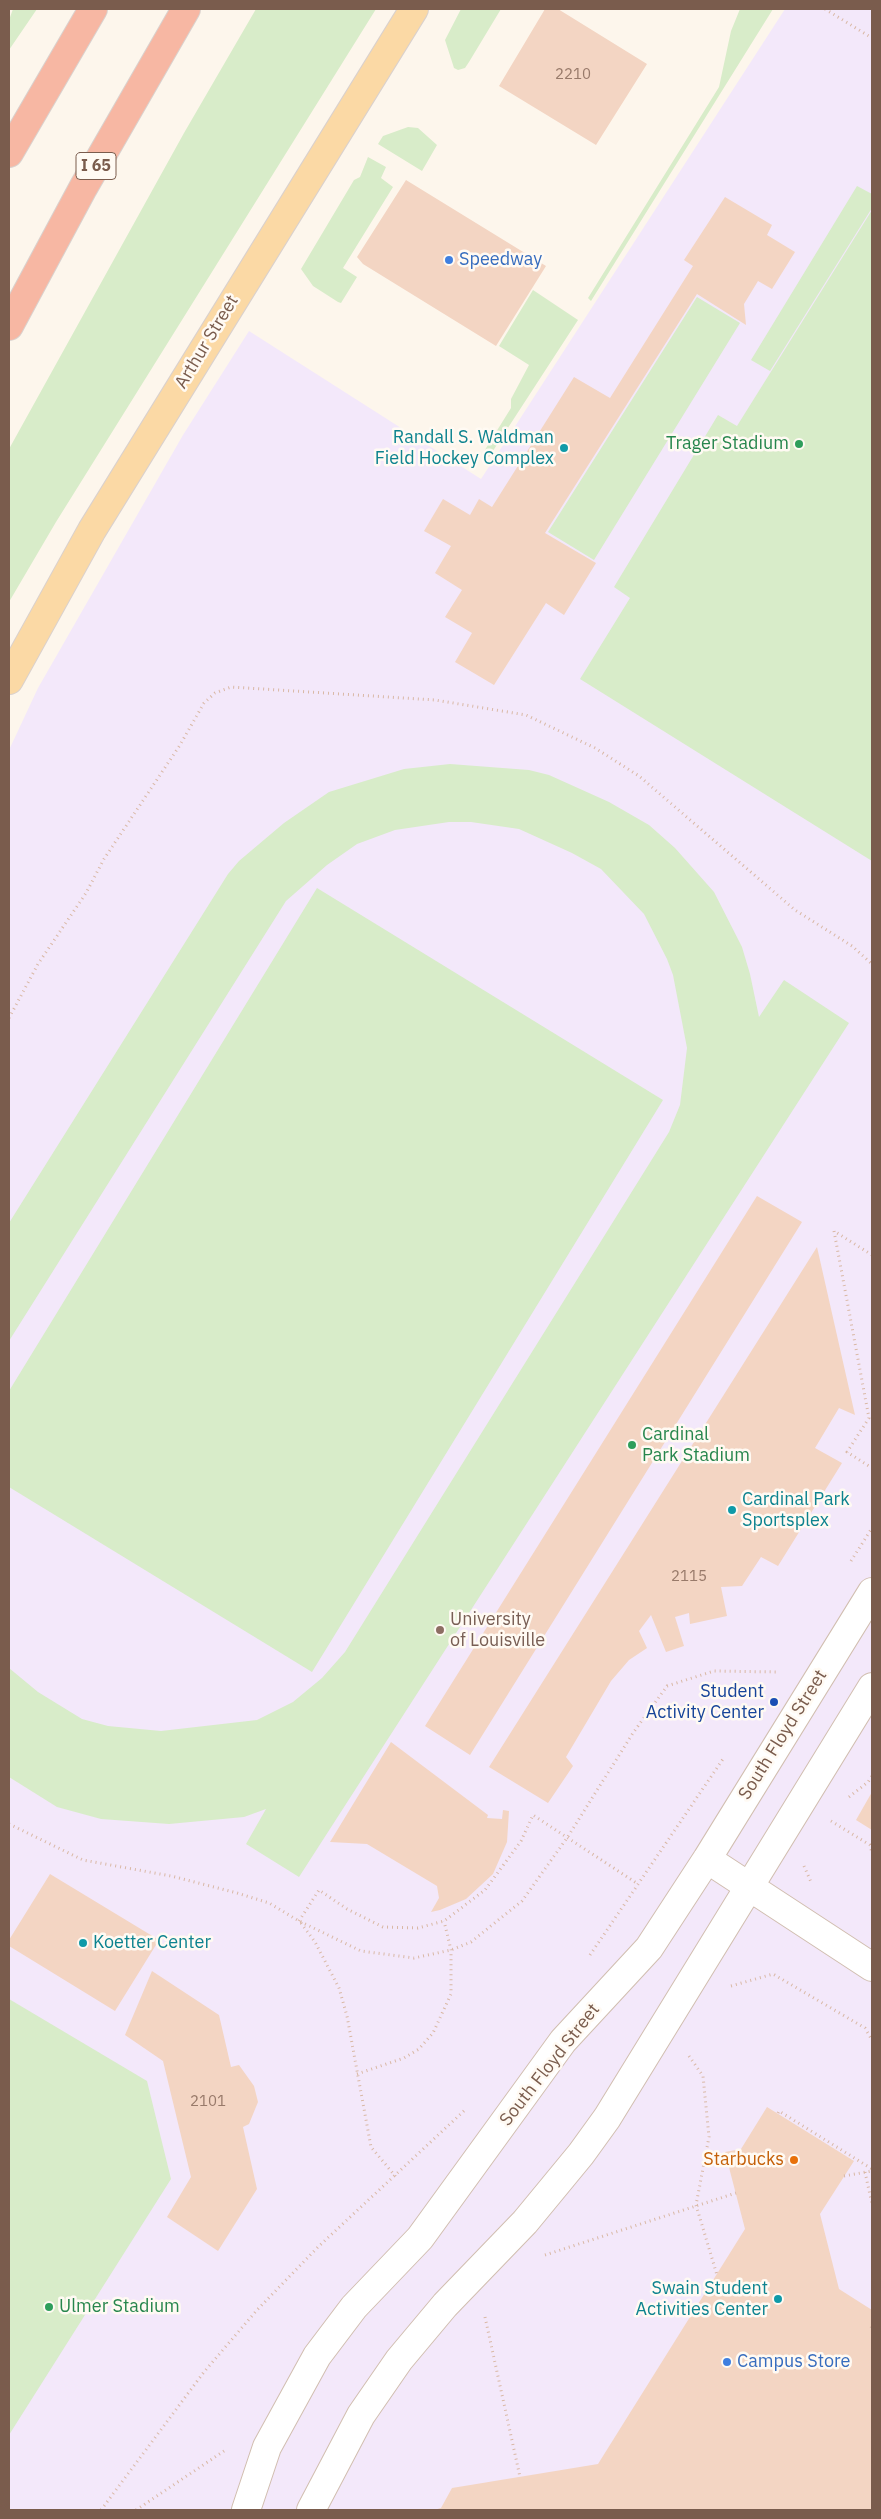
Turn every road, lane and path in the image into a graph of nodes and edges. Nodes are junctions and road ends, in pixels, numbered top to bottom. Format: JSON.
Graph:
{"nodes":[{"id":1,"x":93,"y":9,"type":"edge"},
{"id":2,"x":186,"y":9,"type":"edge"},
{"id":3,"x":414,"y":9,"type":"edge"},
{"id":4,"x":825,"y":9,"type":"edge"},
{"id":5,"x":872,"y":38,"type":"edge"},
{"id":6,"x":9,"y":153,"type":"edge"},
{"id":7,"x":9,"y":326,"type":"edge"},
{"id":8,"x":9,"y":680,"type":"edge"},
{"id":9,"x":871,"y":963,"type":"edge"},
{"id":10,"x":9,"y":1018,"type":"edge"},
{"id":11,"x":872,"y":1255,"type":"edge"},
{"id":12,"x":872,"y":1468,"type":"edge"},
{"id":13,"x":872,"y":1592,"type":"edge"},
{"id":14,"x":782,"y":1672,"type":"dead end"},
{"id":15,"x":872,"y":1687,"type":"edge"},
{"id":16,"x":825,"y":1817,"type":"dead end"},
{"id":17,"x":9,"y":1824,"type":"edge"},
{"id":18,"x":567,"y":1838,"type":"junction"},
{"id":19,"x":872,"y":1853,"type":"edge"},
{"id":20,"x":707,"y":1859,"type":"junction"},
{"id":21,"x":638,"y":1884,"type":"dead end"},
{"id":22,"x":750,"y":1885,"type":"junction"},
{"id":23,"x":444,"y":1921,"type":"junction"},
{"id":24,"x":300,"y":1922,"type":"junction"},
{"id":25,"x":451,"y":1950,"type":"junction"},
{"id":26,"x":872,"y":1967,"type":"edge"},
{"id":27,"x":728,"y":1987,"type":"dead end"},
{"id":28,"x":872,"y":2040,"type":"edge"},
{"id":29,"x":686,"y":2053,"type":"dead end"},
{"id":30,"x":357,"y":2074,"type":"junction"},
{"id":31,"x":778,"y":2113,"type":"dead end"},
{"id":32,"x":872,"y":2170,"type":"edge"},
{"id":33,"x":865,"y":2172,"type":"junction"},
{"id":34,"x":844,"y":2176,"type":"dead end"},
{"id":35,"x":736,"y":2193,"type":"dead end"},
{"id":36,"x":872,"y":2204,"type":"edge"},
{"id":37,"x":696,"y":2205,"type":"junction"},
{"id":38,"x":543,"y":2250,"type":"dead end"},
{"id":39,"x":716,"y":2275,"type":"dead end"},
{"id":40,"x":485,"y":2316,"type":"dead end"},
{"id":41,"x":233,"y":2445,"type":"dead end"},
{"id":42,"x":520,"y":2477,"type":"dead end"},
{"id":43,"x":101,"y":2510,"type":"edge"},
{"id":44,"x":136,"y":2510,"type":"edge"},
{"id":45,"x":246,"y":2510,"type":"edge"},
{"id":46,"x":311,"y":2510,"type":"edge"}],
"edges":[{"from":1,"to":6,"type":"highway"},
{"from":2,"to":7,"type":"highway","number":"I 65"},
{"from":3,"to":8,"type":"main road","name":"Arthur Street"},
{"from":4,"to":5,"type":"path"},
{"from":9,"to":10,"type":"path"},
{"from":11,"to":12,"type":"path"},
{"from":13,"to":20,"type":"street","name":"South Floyd Street"},
{"from":14,"to":18,"type":"path"},
{"from":15,"to":22,"type":"street"},
{"from":16,"to":19,"type":"path"},
{"from":17,"to":24,"type":"path"},
{"from":18,"to":21,"type":"path"},
{"from":18,"to":23,"type":"path"},
{"from":18,"to":25,"type":"path"},
{"from":20,"to":22,"type":"street"},
{"from":20,"to":45,"type":"street","name":"South Floyd Street"},
{"from":22,"to":26,"type":"street"},
{"from":22,"to":46,"type":"street"},
{"from":23,"to":24,"type":"path"},
{"from":23,"to":25,"type":"path"},
{"from":24,"to":25,"type":"path"},
{"from":24,"to":30,"type":"path"},
{"from":25,"to":30,"type":"path"},
{"from":27,"to":28,"type":"path"},
{"from":29,"to":37,"type":"path"},
{"from":30,"to":43,"type":"path"},
{"from":31,"to":32,"type":"path"},
{"from":32,"to":33,"type":"path"},
{"from":33,"to":34,"type":"path"},
{"from":33,"to":36,"type":"path"},
{"from":35,"to":37,"type":"path"},
{"from":37,"to":38,"type":"path"},
{"from":37,"to":39,"type":"path"},
{"from":40,"to":42,"type":"path"},
{"from":41,"to":44,"type":"path"}]}
